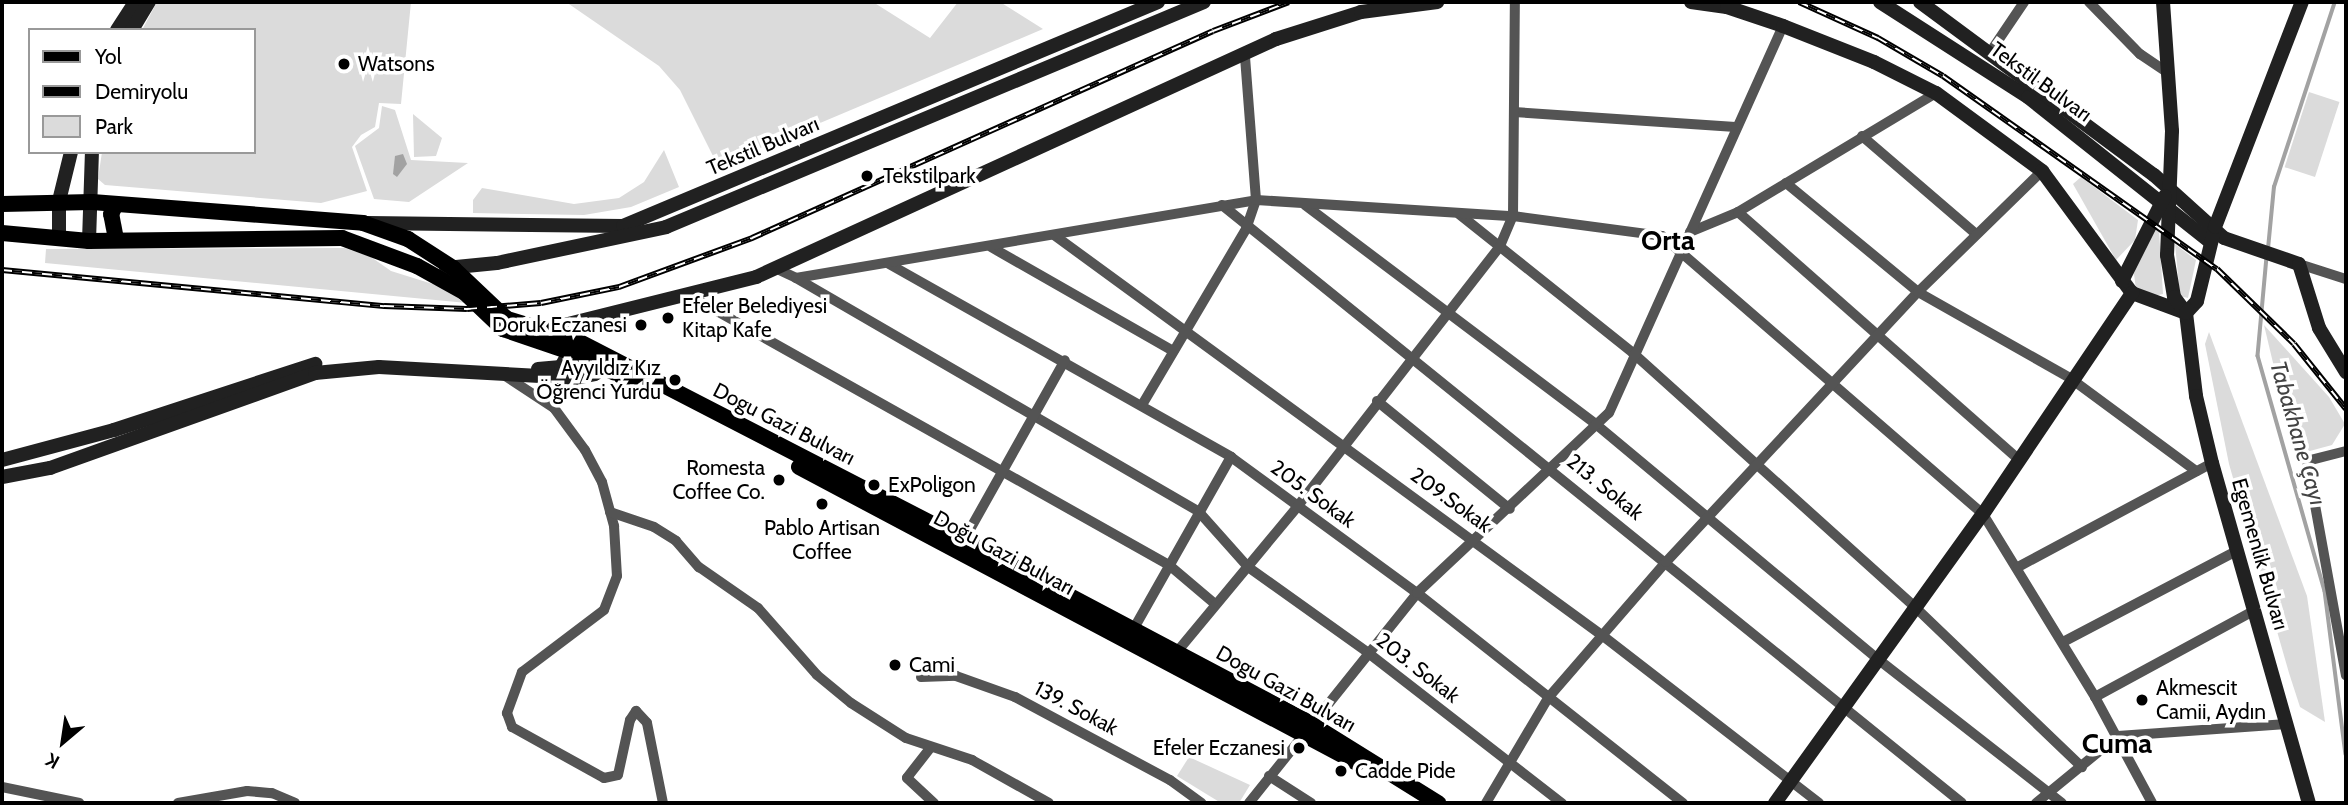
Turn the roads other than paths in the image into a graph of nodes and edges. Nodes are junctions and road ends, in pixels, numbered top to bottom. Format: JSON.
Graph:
{"nodes":[{"id":1,"x":135,"y":2,"type":"edge"},
{"id":2,"x":149,"y":2,"type":"edge"},
{"id":3,"x":1158,"y":2,"type":"edge"},
{"id":4,"x":1204,"y":2,"type":"edge"},
{"id":5,"x":1437,"y":2,"type":"edge"},
{"id":6,"x":1515,"y":2,"type":"edge"},
{"id":7,"x":1690,"y":2,"type":"edge"},
{"id":8,"x":1880,"y":2,"type":"edge"},
{"id":9,"x":1920,"y":2,"type":"edge"},
{"id":10,"x":2089,"y":2,"type":"edge"},
{"id":11,"x":2163,"y":2,"type":"edge"},
{"id":12,"x":2302,"y":2,"type":"edge"},
{"id":13,"x":2019,"y":5,"type":"edge"},
{"id":14,"x":1783,"y":26,"type":"junction"},
{"id":15,"x":118,"y":28,"type":"edge"},
{"id":16,"x":133,"y":28,"type":"edge"},
{"id":17,"x":1991,"y":51,"type":"junction"},
{"id":18,"x":1245,"y":56,"type":"junction"},
{"id":19,"x":2170,"y":74,"type":"junction"},
{"id":20,"x":1936,"y":93,"type":"junction"},
{"id":21,"x":1514,"y":112,"type":"junction"},
{"id":22,"x":1735,"y":127,"type":"junction"},
{"id":23,"x":1862,"y":136,"type":"junction"},
{"id":24,"x":71,"y":154,"type":"edge"},
{"id":25,"x":92,"y":154,"type":"edge"},
{"id":26,"x":2042,"y":171,"type":"junction"},
{"id":27,"x":1786,"y":183,"type":"junction"},
{"id":28,"x":2166,"y":199,"type":"junction"},
{"id":29,"x":1256,"y":200,"type":"junction"},
{"id":30,"x":59,"y":201,"type":"junction"},
{"id":31,"x":92,"y":202,"type":"junction"},
{"id":32,"x":2,"y":204,"type":"edge"},
{"id":33,"x":116,"y":204,"type":"junction"},
{"id":34,"x":1303,"y":204,"type":"junction"},
{"id":35,"x":1222,"y":205,"type":"junction"},
{"id":36,"x":1738,"y":212,"type":"junction"},
{"id":37,"x":1459,"y":213,"type":"junction"},
{"id":38,"x":1513,"y":216,"type":"junction"},
{"id":39,"x":363,"y":223,"type":"junction"},
{"id":40,"x":567,"y":228,"type":"junction"},
{"id":41,"x":1246,"y":229,"type":"junction"},
{"id":42,"x":1690,"y":232,"type":"junction"},
{"id":43,"x":2,"y":233,"type":"edge"},
{"id":44,"x":1976,"y":233,"type":"junction"},
{"id":45,"x":1054,"y":235,"type":"junction"},
{"id":46,"x":2219,"y":237,"type":"junction"},
{"id":47,"x":59,"y":239,"type":"junction"},
{"id":48,"x":116,"y":239,"type":"junction"},
{"id":49,"x":89,"y":241,"type":"junction"},
{"id":50,"x":1500,"y":246,"type":"junction"},
{"id":51,"x":991,"y":247,"type":"junction"},
{"id":52,"x":569,"y":249,"type":"junction"},
{"id":53,"x":1681,"y":249,"type":"junction"},
{"id":54,"x":497,"y":263,"type":"junction"},
{"id":55,"x":889,"y":264,"type":"junction"},
{"id":56,"x":2299,"y":264,"type":"junction"},
{"id":57,"x":417,"y":266,"type":"junction"},
{"id":58,"x":453,"y":268,"type":"junction"},
{"id":59,"x":775,"y":268,"type":"junction"},
{"id":60,"x":796,"y":278,"type":"junction"},
{"id":61,"x":2346,"y":279,"type":"edge"},
{"id":62,"x":2122,"y":281,"type":"junction"},
{"id":63,"x":479,"y":291,"type":"junction"},
{"id":64,"x":1918,"y":292,"type":"junction"},
{"id":65,"x":2132,"y":293,"type":"junction"},
{"id":66,"x":690,"y":296,"type":"junction"},
{"id":67,"x":1448,"y":312,"type":"junction"},
{"id":68,"x":2186,"y":313,"type":"junction"},
{"id":69,"x":540,"y":331,"type":"junction"},
{"id":70,"x":1186,"y":332,"type":"junction"},
{"id":71,"x":1877,"y":336,"type":"junction"},
{"id":72,"x":573,"y":346,"type":"junction"},
{"id":73,"x":2328,"y":347,"type":"junction"},
{"id":74,"x":1173,"y":351,"type":"junction"},
{"id":75,"x":2346,"y":353,"type":"edge"},
{"id":76,"x":1633,"y":354,"type":"junction"},
{"id":77,"x":1412,"y":357,"type":"junction"},
{"id":78,"x":1065,"y":360,"type":"junction"},
{"id":79,"x":604,"y":367,"type":"junction"},
{"id":80,"x":2346,"y":372,"type":"edge"},
{"id":81,"x":500,"y":374,"type":"junction"},
{"id":82,"x":2070,"y":378,"type":"junction"},
{"id":83,"x":1834,"y":382,"type":"junction"},
{"id":84,"x":1377,"y":401,"type":"junction"},
{"id":85,"x":1142,"y":405,"type":"junction"},
{"id":86,"x":1036,"y":416,"type":"junction"},
{"id":87,"x":1598,"y":426,"type":"junction"},
{"id":88,"x":1344,"y":446,"type":"junction"},
{"id":89,"x":2346,"y":452,"type":"edge"},
{"id":90,"x":1231,"y":457,"type":"junction"},
{"id":91,"x":2,"y":460,"type":"edge"},
{"id":92,"x":2019,"y":460,"type":"junction"},
{"id":93,"x":2212,"y":463,"type":"junction"},
{"id":94,"x":1756,"y":465,"type":"junction"},
{"id":95,"x":1553,"y":470,"type":"junction"},
{"id":96,"x":1004,"y":471,"type":"junction"},
{"id":97,"x":2196,"y":471,"type":"junction"},
{"id":98,"x":2,"y":477,"type":"edge"},
{"id":99,"x":1297,"y":507,"type":"junction"},
{"id":100,"x":1510,"y":509,"type":"junction"},
{"id":101,"x":610,"y":512,"type":"junction"},
{"id":102,"x":1199,"y":512,"type":"junction"},
{"id":103,"x":1709,"y":514,"type":"junction"},
{"id":104,"x":1983,"y":514,"type":"junction"},
{"id":105,"x":1474,"y":540,"type":"junction"},
{"id":106,"x":960,"y":547,"type":"junction"},
{"id":107,"x":2238,"y":550,"type":"junction"},
{"id":108,"x":1666,"y":562,"type":"junction"},
{"id":109,"x":1168,"y":565,"type":"junction"},
{"id":110,"x":1248,"y":567,"type":"junction"},
{"id":111,"x":2018,"y":567,"type":"junction"},
{"id":112,"x":1417,"y":593,"type":"junction"},
{"id":113,"x":1215,"y":604,"type":"junction"},
{"id":114,"x":1916,"y":608,"type":"junction"},
{"id":115,"x":2255,"y":610,"type":"junction"},
{"id":116,"x":1136,"y":636,"type":"junction"},
{"id":117,"x":1604,"y":636,"type":"junction"},
{"id":118,"x":2343,"y":639,"type":"edge"},
{"id":119,"x":2063,"y":642,"type":"junction"},
{"id":120,"x":1367,"y":652,"type":"junction"},
{"id":121,"x":1176,"y":653,"type":"junction"},
{"id":122,"x":1879,"y":660,"type":"junction"},
{"id":123,"x":2346,"y":675,"type":"edge"},
{"id":124,"x":921,"y":677,"type":"dead end"},
{"id":125,"x":2095,"y":697,"type":"junction"},
{"id":126,"x":1548,"y":698,"type":"junction"},
{"id":127,"x":1845,"y":707,"type":"junction"},
{"id":128,"x":2287,"y":724,"type":"junction"},
{"id":129,"x":1306,"y":729,"type":"junction"},
{"id":130,"x":2118,"y":736,"type":"junction"},
{"id":131,"x":931,"y":747,"type":"junction"},
{"id":132,"x":1508,"y":763,"type":"junction"},
{"id":133,"x":2082,"y":766,"type":"junction"},
{"id":134,"x":1269,"y":776,"type":"junction"},
{"id":135,"x":1791,"y":782,"type":"junction"},
{"id":136,"x":2,"y":787,"type":"edge"},
{"id":137,"x":2051,"y":792,"type":"junction"},
{"id":138,"x":79,"y":803,"type":"edge"},
{"id":139,"x":177,"y":803,"type":"edge"},
{"id":140,"x":295,"y":803,"type":"edge"},
{"id":141,"x":663,"y":803,"type":"edge"},
{"id":142,"x":934,"y":803,"type":"edge"},
{"id":143,"x":1049,"y":803,"type":"edge"},
{"id":144,"x":1202,"y":803,"type":"edge"},
{"id":145,"x":1249,"y":803,"type":"edge"},
{"id":146,"x":1311,"y":803,"type":"edge"},
{"id":147,"x":1425,"y":803,"type":"edge"},
{"id":148,"x":1438,"y":803,"type":"edge"},
{"id":149,"x":1486,"y":803,"type":"edge"},
{"id":150,"x":1562,"y":803,"type":"edge"},
{"id":151,"x":1683,"y":803,"type":"edge"},
{"id":152,"x":1775,"y":803,"type":"edge"},
{"id":153,"x":1819,"y":803,"type":"edge"},
{"id":154,"x":1962,"y":803,"type":"edge"},
{"id":155,"x":2036,"y":803,"type":"edge"},
{"id":156,"x":2062,"y":803,"type":"edge"},
{"id":157,"x":2152,"y":803,"type":"edge"},
{"id":158,"x":2309,"y":803,"type":"edge"}],
"edges":[{"from":1,"to":15,"type":"street"},
{"from":2,"to":16,"type":"street"},
{"from":3,"to":40,"type":"street","name":"Tekstil Bulvarı"},
{"from":4,"to":52,"type":"street","name":"Tekstil Bulvarı"},
{"from":5,"to":18,"type":"street"},
{"from":6,"to":21,"type":"street"},
{"from":7,"to":14,"type":"street"},
{"from":8,"to":28,"type":"street","name":"Tekstil Bulvarı"},
{"from":9,"to":17,"type":"street","name":"Tekstil Bulvarı"},
{"from":10,"to":19,"type":"street"},
{"from":11,"to":19,"type":"street"},
{"from":12,"to":46,"type":"street"},
{"from":13,"to":17,"type":"street"},
{"from":14,"to":20,"type":"street"},
{"from":14,"to":22,"type":"street"},
{"from":17,"to":28,"type":"street","name":"Tekstil Bulvarı"},
{"from":18,"to":29,"type":"street"},
{"from":18,"to":59,"type":"street"},
{"from":19,"to":28,"type":"street"},
{"from":20,"to":23,"type":"street"},
{"from":20,"to":26,"type":"street"},
{"from":21,"to":22,"type":"street"},
{"from":21,"to":38,"type":"street"},
{"from":22,"to":42,"type":"street"},
{"from":23,"to":27,"type":"street"},
{"from":23,"to":44,"type":"street"},
{"from":24,"to":30,"type":"street"},
{"from":25,"to":31,"type":"street"},
{"from":26,"to":44,"type":"street"},
{"from":26,"to":62,"type":"street"},
{"from":27,"to":36,"type":"street"},
{"from":27,"to":64,"type":"street"},
{"from":28,"to":46,"type":"street"},
{"from":28,"to":62,"type":"street"},
{"from":28,"to":68,"type":"street"},
{"from":29,"to":34,"type":"street"},
{"from":29,"to":35,"type":"street"},
{"from":29,"to":41,"type":"street"},
{"from":30,"to":31,"type":"main road","name":"Dogu Gazi Bulvarı"},
{"from":30,"to":32,"type":"main road","name":"Dogu Gazi Bulvarı"},
{"from":30,"to":47,"type":"street"},
{"from":31,"to":33,"type":"main road","name":"Dogu Gazi Bulvarı"},
{"from":31,"to":49,"type":"street"},
{"from":33,"to":39,"type":"main road","name":"Dogu Gazi Bulvarı"},
{"from":33,"to":48,"type":"main road"},
{"from":34,"to":37,"type":"street"},
{"from":34,"to":67,"type":"street"},
{"from":35,"to":41,"type":"street","name":"213. Sokak"},
{"from":35,"to":45,"type":"street"},
{"from":36,"to":42,"type":"street"},
{"from":36,"to":71,"type":"street"},
{"from":37,"to":38,"type":"street"},
{"from":37,"to":50,"type":"street"},
{"from":38,"to":50,"type":"street"},
{"from":38,"to":53,"type":"street"},
{"from":39,"to":40,"type":"street","name":"Tekstil Bulvarı"},
{"from":39,"to":58,"type":"main road","name":"Dogu Gazi Bulvarı"},
{"from":40,"to":52,"type":"street"},
{"from":41,"to":70,"type":"street"},
{"from":41,"to":77,"type":"street","name":"213. Sokak"},
{"from":42,"to":53,"type":"street"},
{"from":43,"to":47,"type":"main road","name":"Doğu Gazi Bulvarı"},
{"from":44,"to":64,"type":"street"},
{"from":45,"to":51,"type":"street"},
{"from":45,"to":70,"type":"street","name":"209.Sokak"},
{"from":46,"to":56,"type":"street"},
{"from":46,"to":68,"type":"street"},
{"from":47,"to":49,"type":"main road","name":"Doğu Gazi Bulvarı"},
{"from":48,"to":49,"type":"main road","name":"Doğu Gazi Bulvarı"},
{"from":48,"to":57,"type":"main road","name":"Doğu Gazi Bulvarı"},
{"from":50,"to":67,"type":"street"},
{"from":50,"to":76,"type":"street"},
{"from":51,"to":55,"type":"street"},
{"from":51,"to":74,"type":"street"},
{"from":52,"to":54,"type":"street","name":"Tekstil Bulvarı"},
{"from":53,"to":76,"type":"street"},
{"from":53,"to":83,"type":"street"},
{"from":54,"to":58,"type":"street","name":"Tekstil Bulvarı"},
{"from":54,"to":63,"type":"street"},
{"from":55,"to":60,"type":"street"},
{"from":55,"to":78,"type":"street","name":"205. Sokak"},
{"from":56,"to":61,"type":"street"},
{"from":56,"to":73,"type":"street"},
{"from":57,"to":58,"type":"street","name":"Tekstil Bulvarı"},
{"from":57,"to":72,"type":"main road","name":"Doğu Gazi Bulvarı"},
{"from":58,"to":63,"type":"main road","name":"Dogu Gazi Bulvarı"},
{"from":59,"to":60,"type":"street","name":"203. Sokak"},
{"from":59,"to":66,"type":"street"},
{"from":60,"to":86,"type":"street","name":"203. Sokak"},
{"from":62,"to":65,"type":"street"},
{"from":63,"to":69,"type":"main road","name":"Dogu Gazi Bulvarı"},
{"from":64,"to":71,"type":"street"},
{"from":64,"to":82,"type":"street"},
{"from":65,"to":68,"type":"street"},
{"from":65,"to":82,"type":"street"},
{"from":66,"to":69,"type":"street"},
{"from":66,"to":96,"type":"street"},
{"from":67,"to":77,"type":"street"},
{"from":67,"to":87,"type":"street"},
{"from":68,"to":93,"type":"street","name":"Egemenlik Bulvarı"},
{"from":69,"to":72,"type":"main road","name":"Dogu Gazi Bulvarı"},
{"from":70,"to":74,"type":"street"},
{"from":70,"to":88,"type":"street","name":"209.Sokak"},
{"from":71,"to":83,"type":"street"},
{"from":71,"to":92,"type":"street"},
{"from":72,"to":79,"type":"main road","name":"Doğu Gazi Bulvarı"},
{"from":72,"to":91,"type":"street"},
{"from":72,"to":106,"type":"main road","name":"Dogu Gazi Bulvarı"},
{"from":73,"to":75,"type":"street"},
{"from":73,"to":80,"type":"street"},
{"from":74,"to":85,"type":"street"},
{"from":76,"to":87,"type":"street"},
{"from":76,"to":94,"type":"street"},
{"from":77,"to":84,"type":"street"},
{"from":77,"to":95,"type":"street","name":"213. Sokak"},
{"from":78,"to":85,"type":"street","name":"205. Sokak"},
{"from":78,"to":86,"type":"street"},
{"from":79,"to":81,"type":"street"},
{"from":79,"to":106,"type":"main road","name":"Doğu Gazi Bulvarı"},
{"from":81,"to":98,"type":"street"},
{"from":81,"to":101,"type":"street"},
{"from":82,"to":92,"type":"street"},
{"from":82,"to":97,"type":"street"},
{"from":83,"to":94,"type":"street"},
{"from":83,"to":104,"type":"street"},
{"from":84,"to":88,"type":"street"},
{"from":84,"to":100,"type":"street"},
{"from":85,"to":90,"type":"street","name":"205. Sokak"},
{"from":86,"to":96,"type":"street"},
{"from":86,"to":102,"type":"street","name":"203. Sokak"},
{"from":87,"to":95,"type":"street"},
{"from":87,"to":103,"type":"street"},
{"from":88,"to":99,"type":"street"},
{"from":88,"to":105,"type":"street","name":"209.Sokak"},
{"from":89,"to":118,"type":"street"},
{"from":90,"to":99,"type":"street","name":"205. Sokak"},
{"from":90,"to":102,"type":"street"},
{"from":92,"to":104,"type":"street"},
{"from":93,"to":97,"type":"street"},
{"from":93,"to":107,"type":"street","name":"Egemenlik Bulvarı"},
{"from":94,"to":103,"type":"street"},
{"from":94,"to":114,"type":"street"},
{"from":95,"to":100,"type":"street"},
{"from":95,"to":108,"type":"street","name":"213. Sokak"},
{"from":96,"to":106,"type":"street"},
{"from":96,"to":109,"type":"street"},
{"from":97,"to":111,"type":"street"},
{"from":99,"to":110,"type":"street"},
{"from":99,"to":112,"type":"street","name":"205. Sokak"},
{"from":100,"to":105,"type":"street"},
{"from":101,"to":131,"type":"street"},
{"from":101,"to":141,"type":"street"},
{"from":102,"to":109,"type":"street"},
{"from":102,"to":110,"type":"street","name":"203. Sokak"},
{"from":103,"to":108,"type":"street"},
{"from":103,"to":122,"type":"street"},
{"from":104,"to":111,"type":"street"},
{"from":104,"to":114,"type":"street"},
{"from":105,"to":112,"type":"street"},
{"from":105,"to":117,"type":"street","name":"209.Sokak"},
{"from":106,"to":116,"type":"main road","name":"Doğu Gazi Bulvarı"},
{"from":107,"to":115,"type":"street","name":"Egemenlik Bulvarı"},
{"from":107,"to":119,"type":"street"},
{"from":108,"to":117,"type":"street"},
{"from":108,"to":127,"type":"street","name":"213. Sokak"},
{"from":109,"to":113,"type":"street"},
{"from":109,"to":116,"type":"street"},
{"from":110,"to":113,"type":"street"},
{"from":110,"to":120,"type":"street","name":"203. Sokak"},
{"from":111,"to":119,"type":"street"},
{"from":112,"to":120,"type":"street"},
{"from":112,"to":126,"type":"street","name":"205. Sokak"},
{"from":113,"to":121,"type":"street"},
{"from":114,"to":122,"type":"street"},
{"from":114,"to":133,"type":"street"},
{"from":115,"to":125,"type":"street"},
{"from":115,"to":128,"type":"street","name":"Egemenlik Bulvarı"},
{"from":116,"to":121,"type":"main road","name":"Dogu Gazi Bulvarı"},
{"from":116,"to":129,"type":"main road","name":"Doğu Gazi Bulvarı"},
{"from":117,"to":126,"type":"street"},
{"from":117,"to":135,"type":"street","name":"209.Sokak"},
{"from":118,"to":123,"type":"street"},
{"from":119,"to":125,"type":"street"},
{"from":120,"to":129,"type":"street"},
{"from":120,"to":132,"type":"street","name":"203. Sokak"},
{"from":121,"to":129,"type":"main road","name":"Dogu Gazi Bulvarı"},
{"from":122,"to":127,"type":"street"},
{"from":122,"to":137,"type":"street"},
{"from":124,"to":144,"type":"street","name":"139. Sokak"},
{"from":125,"to":130,"type":"street"},
{"from":126,"to":132,"type":"street"},
{"from":126,"to":151,"type":"street","name":"205. Sokak"},
{"from":127,"to":135,"type":"street"},
{"from":127,"to":154,"type":"street","name":"213. Sokak"},
{"from":128,"to":130,"type":"street"},
{"from":128,"to":158,"type":"street","name":"Egemenlik Bulvarı"},
{"from":129,"to":134,"type":"street"},
{"from":129,"to":147,"type":"main road","name":"Doğu Gazi Bulvarı"},
{"from":129,"to":148,"type":"main road","name":"Dogu Gazi Bulvarı"},
{"from":130,"to":133,"type":"street"},
{"from":130,"to":157,"type":"street"},
{"from":131,"to":142,"type":"street"},
{"from":131,"to":143,"type":"street"},
{"from":132,"to":149,"type":"street"},
{"from":132,"to":150,"type":"street","name":"203. Sokak"},
{"from":133,"to":137,"type":"street"},
{"from":134,"to":145,"type":"street"},
{"from":134,"to":146,"type":"street"},
{"from":135,"to":152,"type":"street"},
{"from":135,"to":153,"type":"street","name":"209.Sokak"},
{"from":136,"to":138,"type":"street"},
{"from":137,"to":155,"type":"street"},
{"from":137,"to":156,"type":"street"},
{"from":139,"to":140,"type":"street"}]}
